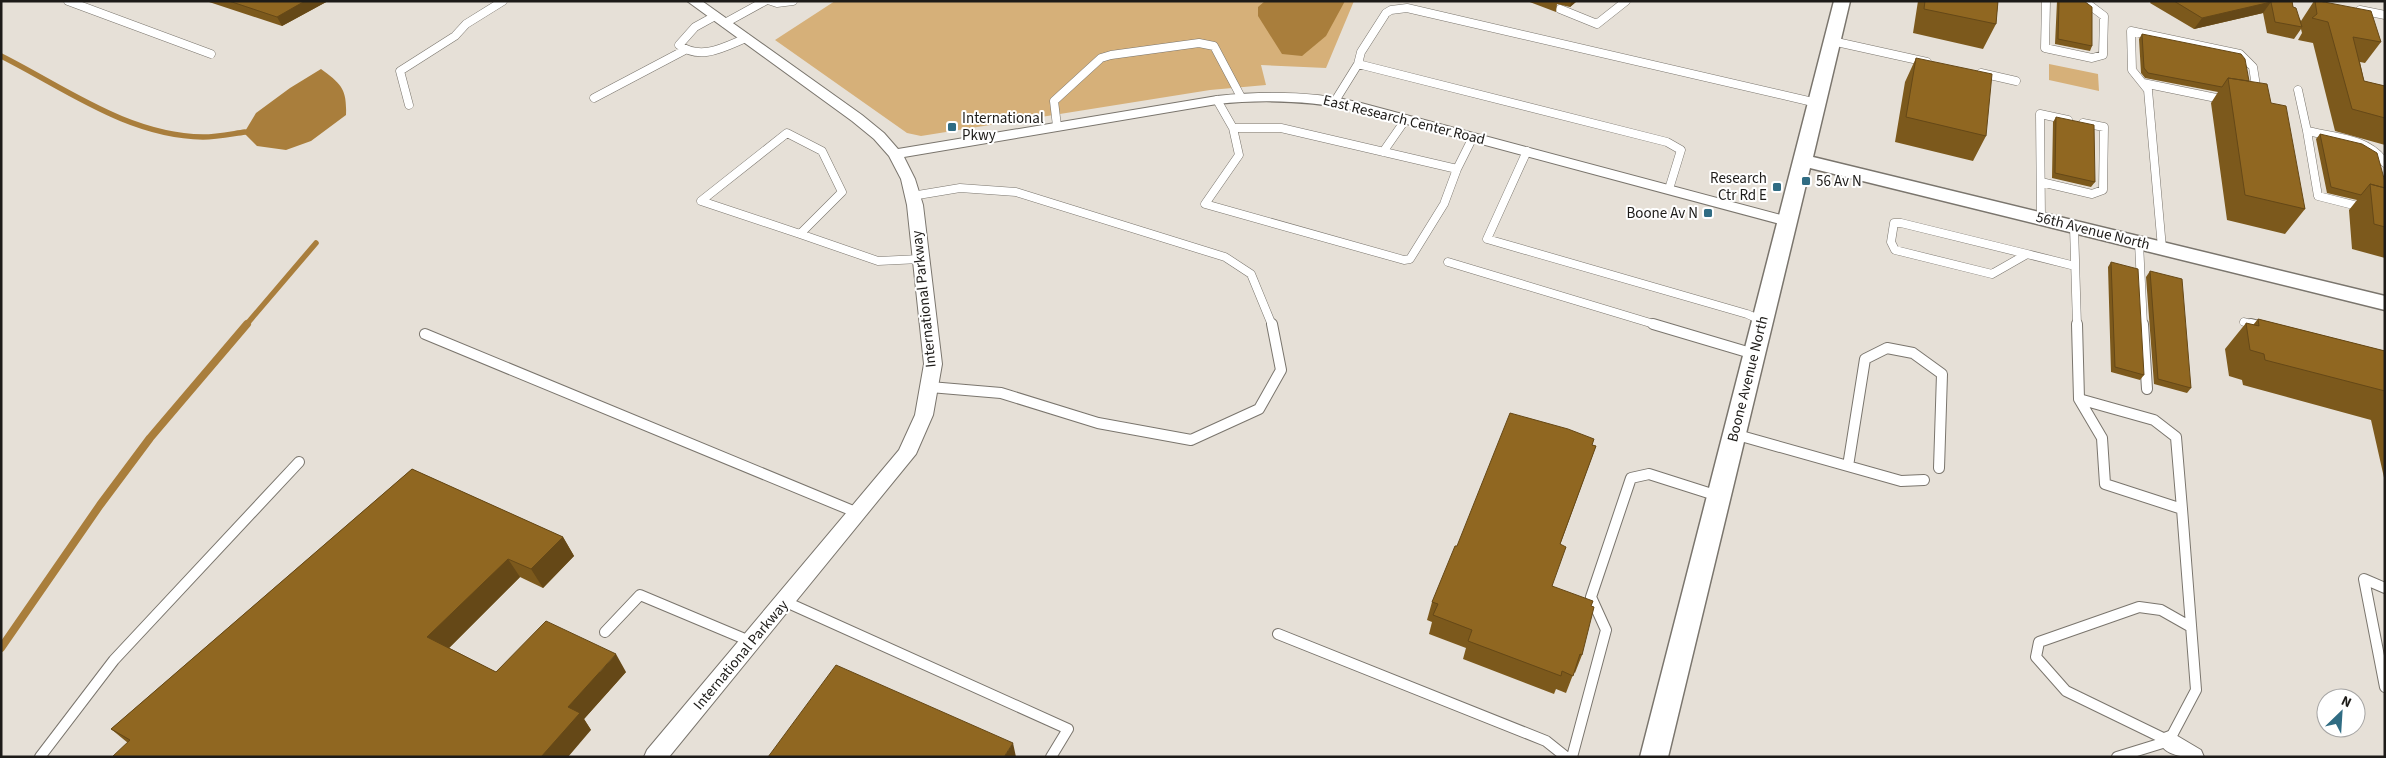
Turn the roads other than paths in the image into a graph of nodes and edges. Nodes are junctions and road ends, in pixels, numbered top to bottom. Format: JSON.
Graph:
{"nodes":[{"id":1,"x":68,"y":1,"type":"edge"},
{"id":2,"x":503,"y":1,"type":"edge"},
{"id":3,"x":694,"y":1,"type":"edge"},
{"id":4,"x":765,"y":1,"type":"edge"},
{"id":5,"x":771,"y":1,"type":"edge"},
{"id":6,"x":793,"y":1,"type":"edge"},
{"id":7,"x":1626,"y":1,"type":"edge"},
{"id":8,"x":1842,"y":1,"type":"edge"},
{"id":9,"x":2046,"y":1,"type":"edge"},
{"id":10,"x":2084,"y":1,"type":"edge"},
{"id":11,"x":2350,"y":8,"type":"edge"},
{"id":12,"x":1560,"y":9,"type":"dead end"},
{"id":13,"x":2385,"y":15,"type":"edge"},
{"id":14,"x":720,"y":20,"type":"junction"},
{"id":15,"x":746,"y":38,"type":"junction"},
{"id":16,"x":1832,"y":41,"type":"junction"},
{"id":17,"x":685,"y":50,"type":"junction"},
{"id":18,"x":211,"y":54,"type":"dead end"},
{"id":19,"x":1931,"y":63,"type":"edge"},
{"id":20,"x":1358,"y":64,"type":"junction"},
{"id":21,"x":1969,"y":71,"type":"edge"},
{"id":22,"x":2016,"y":81,"type":"dead end"},
{"id":23,"x":2143,"y":83,"type":"junction"},
{"id":24,"x":2298,"y":90,"type":"dead end"},
{"id":25,"x":1241,"y":97,"type":"junction"},
{"id":26,"x":594,"y":98,"type":"dead end"},
{"id":27,"x":1217,"y":100,"type":"junction"},
{"id":28,"x":1335,"y":101,"type":"junction"},
{"id":29,"x":1817,"y":102,"type":"junction"},
{"id":30,"x":2236,"y":102,"type":"edge"},
{"id":31,"x":2259,"y":102,"type":"edge"},
{"id":32,"x":410,"y":105,"type":"dead end"},
{"id":33,"x":1406,"y":119,"type":"junction"},
{"id":34,"x":1057,"y":126,"type":"junction"},
{"id":35,"x":1233,"y":128,"type":"junction"},
{"id":36,"x":2308,"y":131,"type":"junction"},
{"id":37,"x":1473,"y":137,"type":"junction"},
{"id":38,"x":1383,"y":152,"type":"junction"},
{"id":39,"x":1527,"y":152,"type":"junction"},
{"id":40,"x":894,"y":154,"type":"junction"},
{"id":41,"x":1802,"y":160,"type":"junction"},
{"id":42,"x":2385,"y":164,"type":"edge"},
{"id":43,"x":1457,"y":169,"type":"junction"},
{"id":44,"x":2041,"y":182,"type":"junction"},
{"id":45,"x":1669,"y":189,"type":"junction"},
{"id":46,"x":912,"y":196,"type":"junction"},
{"id":47,"x":2385,"y":213,"type":"edge"},
{"id":48,"x":2041,"y":218,"type":"junction"},
{"id":49,"x":1787,"y":220,"type":"junction"},
{"id":50,"x":2074,"y":227,"type":"junction"},
{"id":51,"x":799,"y":235,"type":"junction"},
{"id":52,"x":2139,"y":243,"type":"junction"},
{"id":53,"x":2162,"y":248,"type":"junction"},
{"id":54,"x":2027,"y":254,"type":"junction"},
{"id":55,"x":920,"y":259,"type":"junction"},
{"id":56,"x":1448,"y":262,"type":"dead end"},
{"id":57,"x":2075,"y":266,"type":"junction"},
{"id":58,"x":2385,"y":303,"type":"edge"},
{"id":59,"x":1763,"y":321,"type":"junction"},
{"id":60,"x":2244,"y":322,"type":"edge"},
{"id":61,"x":2272,"y":329,"type":"edge"},
{"id":62,"x":425,"y":334,"type":"dead end"},
{"id":63,"x":1754,"y":354,"type":"junction"},
{"id":64,"x":930,"y":387,"type":"junction"},
{"id":65,"x":2147,"y":389,"type":"dead end"},
{"id":66,"x":2079,"y":400,"type":"junction"},
{"id":67,"x":1734,"y":434,"type":"junction"},
{"id":68,"x":299,"y":462,"type":"dead end"},
{"id":69,"x":1848,"y":466,"type":"junction"},
{"id":70,"x":1939,"y":468,"type":"dead end"},
{"id":71,"x":1924,"y":480,"type":"dead end"},
{"id":72,"x":1719,"y":496,"type":"junction"},
{"id":73,"x":2182,"y":509,"type":"junction"},
{"id":74,"x":858,"y":513,"type":"junction"},
{"id":75,"x":2385,"y":588,"type":"edge"},
{"id":76,"x":786,"y":602,"type":"junction"},
{"id":77,"x":2191,"y":627,"type":"junction"},
{"id":78,"x":605,"y":632,"type":"dead end"},
{"id":79,"x":1278,"y":634,"type":"dead end"},
{"id":80,"x":752,"y":642,"type":"junction"},
{"id":81,"x":2385,"y":687,"type":"edge"},
{"id":82,"x":2169,"y":741,"type":"junction"},
{"id":83,"x":40,"y":757,"type":"edge"},
{"id":84,"x":655,"y":757,"type":"edge"},
{"id":85,"x":1051,"y":757,"type":"edge"},
{"id":86,"x":1566,"y":757,"type":"edge"},
{"id":87,"x":1572,"y":757,"type":"edge"},
{"id":88,"x":1654,"y":757,"type":"edge"},
{"id":89,"x":2117,"y":757,"type":"edge"},
{"id":90,"x":2193,"y":757,"type":"edge"}],
"edges":[{"from":1,"to":18,"type":"lane"},
{"from":2,"to":32,"type":"lane"},
{"from":3,"to":14,"type":"street","name":"International Parkway"},
{"from":4,"to":14,"type":"lane"},
{"from":5,"to":6,"type":"lane"},
{"from":7,"to":12,"type":"lane"},
{"from":8,"to":16,"type":"street","name":"Boone Avenue North"},
{"from":9,"to":10,"type":"lane"},
{"from":11,"to":13,"type":"lane"},
{"from":14,"to":15,"type":"street","name":"International Parkway"},
{"from":14,"to":17,"type":"lane"},
{"from":15,"to":17,"type":"lane"},
{"from":15,"to":40,"type":"street","name":"International Parkway"},
{"from":16,"to":19,"type":"lane"},
{"from":16,"to":29,"type":"street","name":"Boone Avenue North"},
{"from":17,"to":26,"type":"lane"},
{"from":20,"to":28,"type":"lane"},
{"from":20,"to":29,"type":"lane"},
{"from":20,"to":45,"type":"lane"},
{"from":21,"to":22,"type":"lane"},
{"from":23,"to":30,"type":"lane"},
{"from":23,"to":31,"type":"lane"},
{"from":23,"to":53,"type":"lane"},
{"from":24,"to":36,"type":"lane"},
{"from":25,"to":27,"type":"street","name":"East Research Center Road"},
{"from":25,"to":28,"type":"street","name":"East Research Center Road"},
{"from":25,"to":34,"type":"lane"},
{"from":27,"to":34,"type":"street","name":"East Research Center Road"},
{"from":27,"to":35,"type":"lane"},
{"from":28,"to":33,"type":"street","name":"East Research Center Road"},
{"from":29,"to":41,"type":"street","name":"Boone Avenue North"},
{"from":33,"to":37,"type":"street","name":"East Research Center Road"},
{"from":33,"to":38,"type":"lane"},
{"from":34,"to":40,"type":"street","name":"East Research Center Road"},
{"from":35,"to":38,"type":"lane"},
{"from":35,"to":43,"type":"lane"},
{"from":36,"to":42,"type":"lane"},
{"from":36,"to":47,"type":"lane"},
{"from":37,"to":39,"type":"street","name":"East Research Center Road"},
{"from":37,"to":43,"type":"lane"},
{"from":38,"to":43,"type":"lane"},
{"from":39,"to":45,"type":"street","name":"East Research Center Road"},
{"from":39,"to":59,"type":"lane"},
{"from":40,"to":46,"type":"street","name":"International Parkway"},
{"from":41,"to":48,"type":"street","name":"56th Avenue North"},
{"from":41,"to":49,"type":"street","name":"Boone Avenue North"},
{"from":44,"to":44,"type":"lane"},
{"from":44,"to":48,"type":"lane"},
{"from":45,"to":49,"type":"street","name":"East Research Center Road"},
{"from":46,"to":55,"type":"street","name":"International Parkway"},
{"from":46,"to":64,"type":"lane"},
{"from":48,"to":50,"type":"street","name":"56th Avenue North"},
{"from":49,"to":59,"type":"street","name":"Boone Avenue North"},
{"from":50,"to":52,"type":"street","name":"56th Avenue North"},
{"from":50,"to":57,"type":"lane"},
{"from":51,"to":51,"type":"lane"},
{"from":51,"to":55,"type":"lane"},
{"from":52,"to":53,"type":"street","name":"56th Avenue North"},
{"from":52,"to":65,"type":"lane"},
{"from":53,"to":58,"type":"street","name":"56th Avenue North"},
{"from":54,"to":54,"type":"lane"},
{"from":54,"to":57,"type":"lane"},
{"from":55,"to":64,"type":"street","name":"International Parkway"},
{"from":56,"to":63,"type":"lane"},
{"from":57,"to":66,"type":"lane"},
{"from":59,"to":63,"type":"street","name":"Boone Avenue North"},
{"from":60,"to":61,"type":"lane"},
{"from":62,"to":74,"type":"lane"},
{"from":63,"to":67,"type":"street","name":"Boone Avenue North"},
{"from":64,"to":74,"type":"street","name":"International Parkway"},
{"from":66,"to":73,"type":"lane"},
{"from":66,"to":73,"type":"lane"},
{"from":67,"to":69,"type":"lane"},
{"from":67,"to":72,"type":"street","name":"Boone Avenue North"},
{"from":68,"to":83,"type":"lane"},
{"from":69,"to":70,"type":"lane"},
{"from":69,"to":71,"type":"lane"},
{"from":72,"to":87,"type":"lane"},
{"from":72,"to":88,"type":"street","name":"Boone Avenue North"},
{"from":73,"to":77,"type":"lane"},
{"from":74,"to":76,"type":"street","name":"International Parkway"},
{"from":75,"to":81,"type":"lane"},
{"from":76,"to":80,"type":"street","name":"International Parkway"},
{"from":76,"to":85,"type":"lane"},
{"from":77,"to":82,"type":"lane"},
{"from":77,"to":82,"type":"lane"},
{"from":78,"to":80,"type":"lane"},
{"from":79,"to":86,"type":"lane"},
{"from":80,"to":84,"type":"street","name":"International Parkway"},
{"from":82,"to":89,"type":"lane"},
{"from":82,"to":90,"type":"street"}]}
